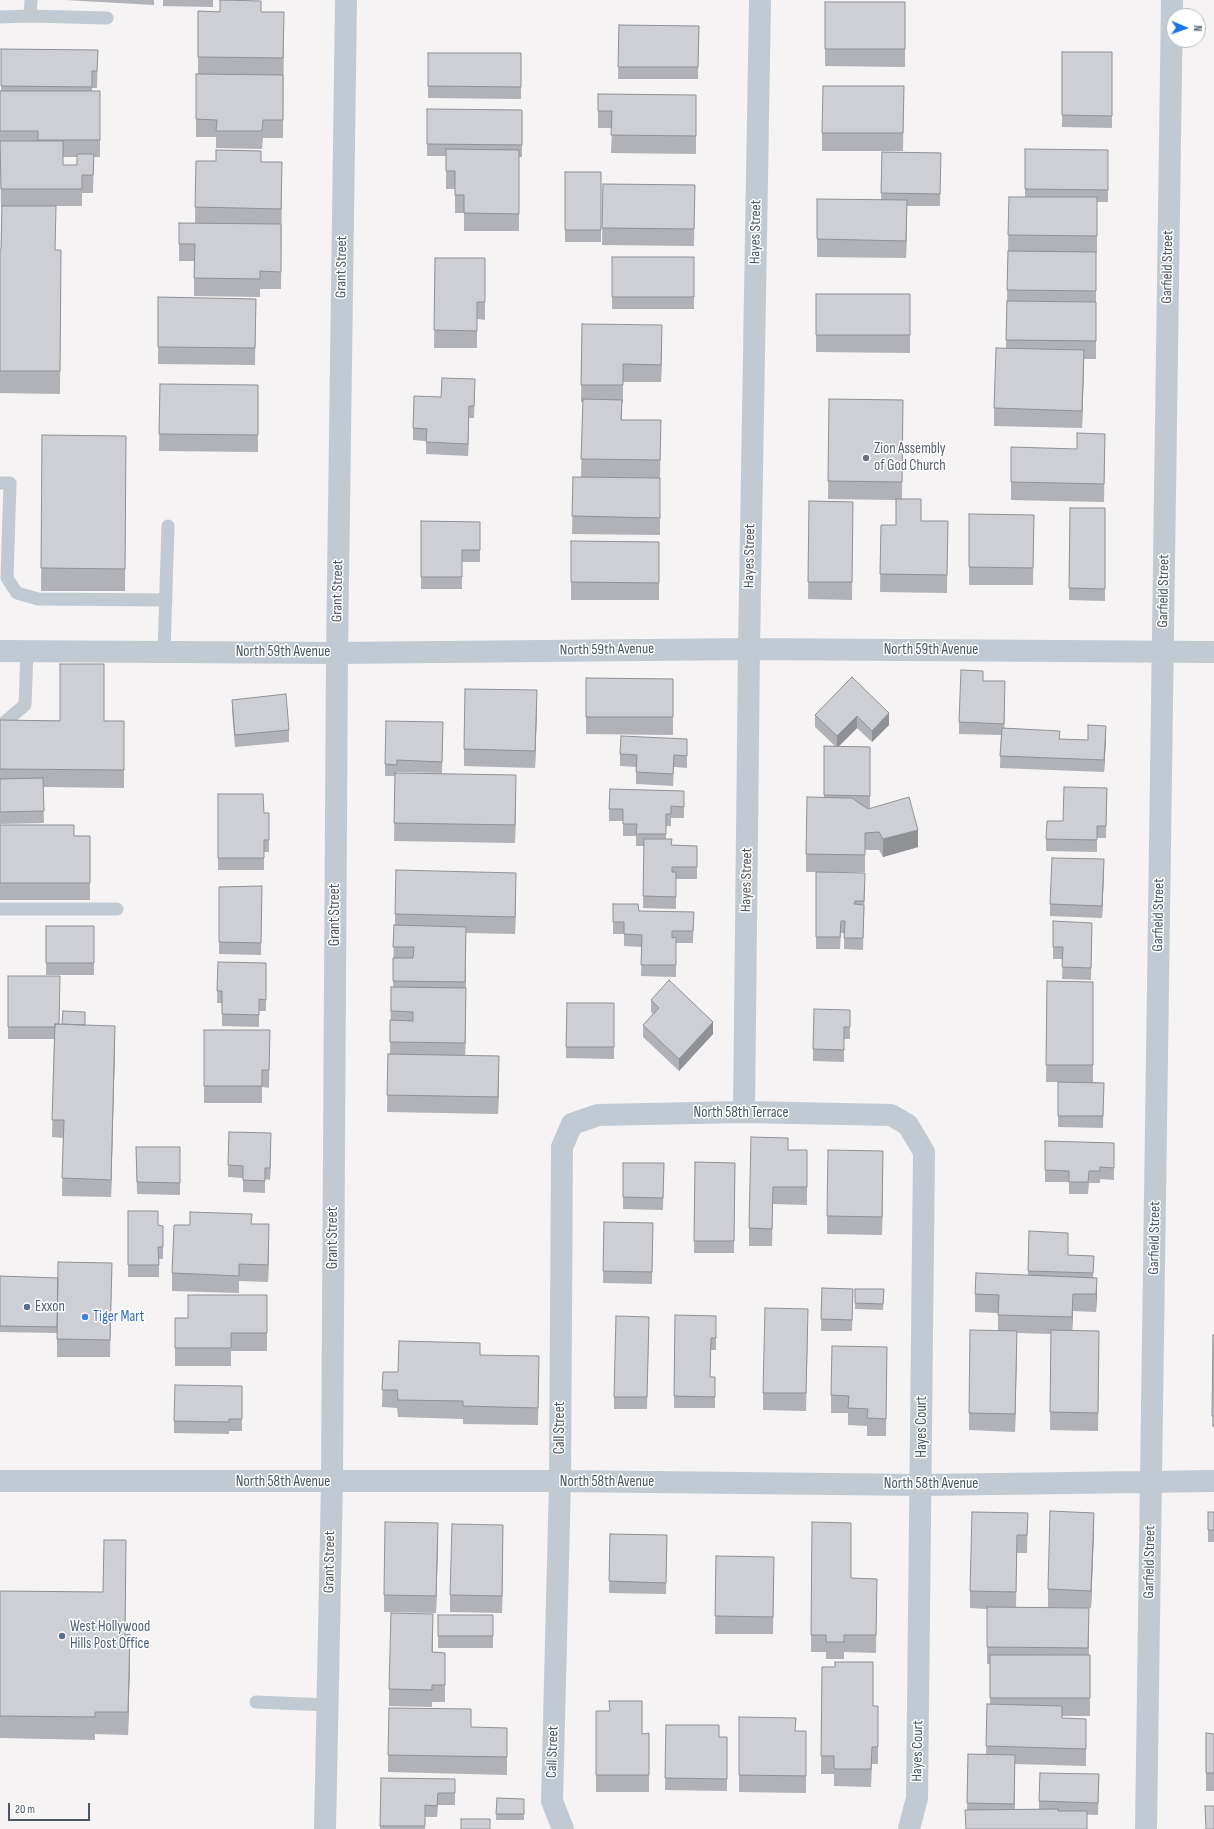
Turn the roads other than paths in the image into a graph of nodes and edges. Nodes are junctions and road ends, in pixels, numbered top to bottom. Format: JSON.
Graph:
{"nodes":[{"id":1,"x":31,"y":0,"type":"edge"},
{"id":2,"x":346,"y":0,"type":"edge"},
{"id":3,"x":760,"y":0,"type":"edge"},
{"id":4,"x":1172,"y":0,"type":"edge"},
{"id":5,"x":30,"y":16,"type":"junction"},
{"id":6,"x":0,"y":17,"type":"edge"},
{"id":7,"x":107,"y":18,"type":"dead end"},
{"id":8,"x":0,"y":483,"type":"edge"},
{"id":9,"x":168,"y":526,"type":"dead end"},
{"id":10,"x":166,"y":600,"type":"junction"},
{"id":11,"x":749,"y":649,"type":"junction"},
{"id":12,"x":0,"y":651,"type":"edge"},
{"id":13,"x":27,"y":651,"type":"junction"},
{"id":14,"x":164,"y":652,"type":"junction"},
{"id":15,"x":1163,"y":652,"type":"junction"},
{"id":16,"x":1214,"y":652,"type":"edge"},
{"id":17,"x":337,"y":653,"type":"junction"},
{"id":18,"x":0,"y":726,"type":"edge"},
{"id":19,"x":0,"y":909,"type":"edge"},
{"id":20,"x":118,"y":909,"type":"dead end"},
{"id":21,"x":744,"y":1112,"type":"junction"},
{"id":22,"x":572,"y":1124,"type":"joint"},
{"id":23,"x":908,"y":1125,"type":"joint"},
{"id":24,"x":0,"y":1481,"type":"edge"},
{"id":25,"x":1151,"y":1481,"type":"junction"},
{"id":26,"x":1214,"y":1481,"type":"edge"},
{"id":27,"x":332,"y":1482,"type":"junction"},
{"id":28,"x":560,"y":1482,"type":"junction"},
{"id":29,"x":922,"y":1485,"type":"junction"},
{"id":30,"x":256,"y":1702,"type":"dead end"},
{"id":31,"x":328,"y":1705,"type":"junction"},
{"id":32,"x":325,"y":1829,"type":"edge"},
{"id":33,"x":563,"y":1829,"type":"edge"},
{"id":34,"x":909,"y":1829,"type":"edge"},
{"id":35,"x":1146,"y":1829,"type":"edge"}],
"edges":[{"from":1,"to":5,"type":"lane"},
{"from":2,"to":17,"type":"street","name":"Grant Street"},
{"from":3,"to":11,"type":"street","name":"Hayes Street"},
{"from":4,"to":15,"type":"street","name":"Garfield Street"},
{"from":5,"to":6,"type":"lane"},
{"from":5,"to":7,"type":"lane"},
{"from":8,"to":10,"type":"lane"},
{"from":9,"to":10,"type":"lane"},
{"from":10,"to":14,"type":"lane"},
{"from":11,"to":15,"type":"street","name":"North 59th Avenue"},
{"from":11,"to":17,"type":"street","name":"North 59th Avenue"},
{"from":11,"to":21,"type":"street","name":"Hayes Street"},
{"from":12,"to":13,"type":"street","name":"North 59th Avenue"},
{"from":13,"to":14,"type":"street","name":"North 59th Avenue"},
{"from":13,"to":18,"type":"lane"},
{"from":14,"to":17,"type":"street","name":"North 59th Avenue"},
{"from":15,"to":16,"type":"street","name":"North 59th Avenue"},
{"from":15,"to":25,"type":"street","name":"Garfield Street"},
{"from":17,"to":27,"type":"street","name":"Grant Street"},
{"from":19,"to":20,"type":"lane"},
{"from":21,"to":22,"type":"street","name":"North 58th Terrace"},
{"from":21,"to":23,"type":"street","name":"North 58th Terrace"},
{"from":22,"to":28,"type":"street","name":"Call Street"},
{"from":23,"to":29,"type":"street","name":"Hayes Court"},
{"from":24,"to":27,"type":"street","name":"North 58th Avenue"},
{"from":25,"to":26,"type":"street","name":"North 58th Avenue"},
{"from":25,"to":29,"type":"street","name":"North 58th Avenue"},
{"from":25,"to":35,"type":"street","name":"Garfield Street"},
{"from":27,"to":28,"type":"street","name":"North 58th Avenue"},
{"from":27,"to":31,"type":"street","name":"Grant Street"},
{"from":28,"to":29,"type":"street","name":"North 58th Avenue"},
{"from":28,"to":33,"type":"street","name":"Call Street"},
{"from":29,"to":34,"type":"street","name":"Hayes Court"},
{"from":30,"to":31,"type":"lane"},
{"from":31,"to":32,"type":"street","name":"Grant Street"}]}
